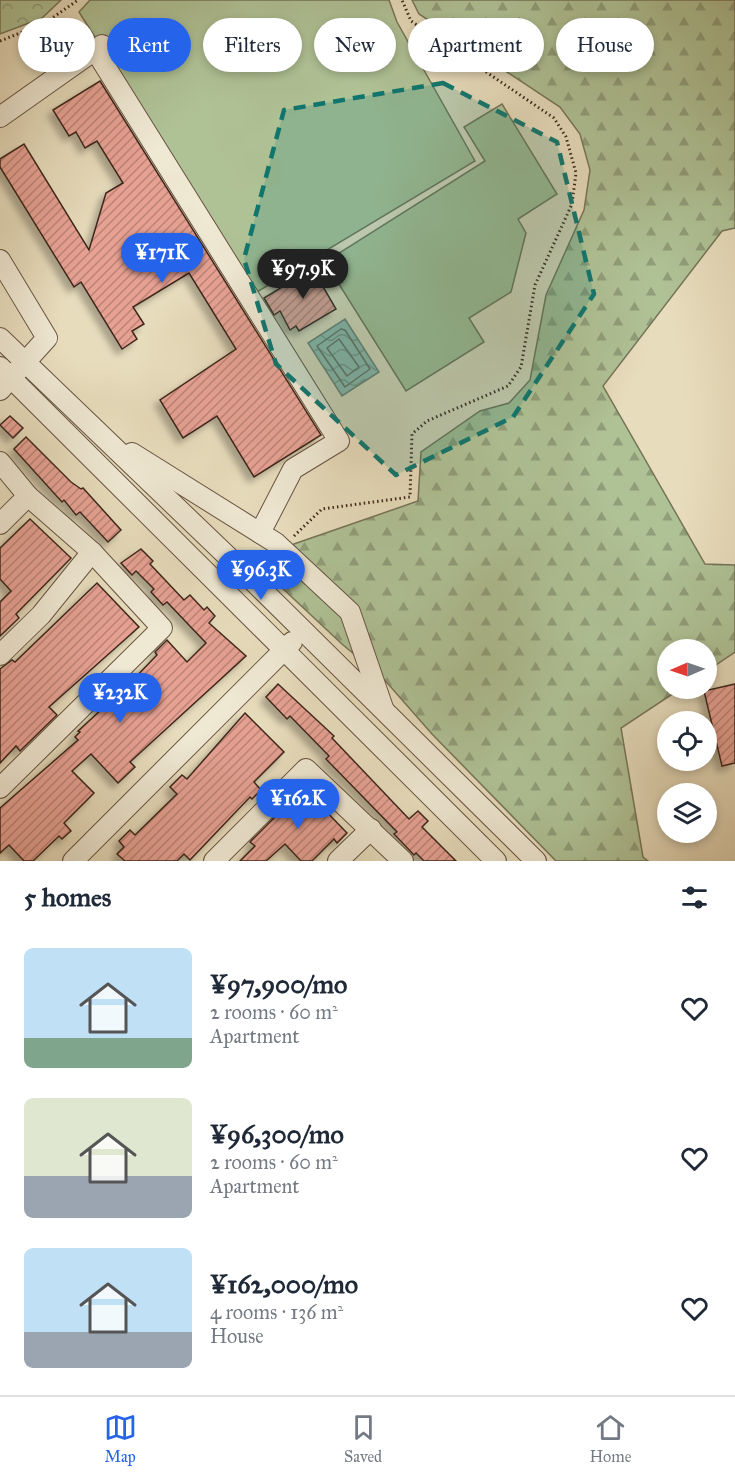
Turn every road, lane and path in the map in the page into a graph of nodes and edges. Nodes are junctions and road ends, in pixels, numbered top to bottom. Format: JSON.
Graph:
{"nodes":[{"id":1,"x":78,"y":0,"type":"edge"},
{"id":2,"x":402,"y":0,"type":"edge"},
{"id":3,"x":0,"y":41,"type":"edge"},
{"id":4,"x":0,"y":117,"type":"edge"},
{"id":5,"x":0,"y":260,"type":"edge"},
{"id":6,"x":0,"y":338,"type":"edge"},
{"id":7,"x":25,"y":362,"type":"junction"},
{"id":8,"x":4,"y":378,"type":"edge"},
{"id":9,"x":97,"y":430,"type":"junction"},
{"id":10,"x":0,"y":462,"type":"edge"},
{"id":11,"x":28,"y":496,"type":"junction"},
{"id":12,"x":0,"y":524,"type":"edge"},
{"id":13,"x":260,"y":533,"type":"junction"},
{"id":14,"x":282,"y":548,"type":"junction"},
{"id":15,"x":92,"y":552,"type":"junction"},
{"id":16,"x":302,"y":630,"type":"junction"},
{"id":17,"x":284,"y":651,"type":"junction"},
{"id":18,"x":0,"y":655,"type":"edge"},
{"id":19,"x":385,"y":714,"type":"junction"},
{"id":20,"x":0,"y":789,"type":"edge"},
{"id":21,"x":371,"y":829,"type":"junction"},
{"id":22,"x":73,"y":861,"type":"edge"},
{"id":23,"x":214,"y":861,"type":"edge"},
{"id":24,"x":338,"y":861,"type":"edge"},
{"id":25,"x":403,"y":861,"type":"edge"},
{"id":26,"x":496,"y":861,"type":"edge"},
{"id":27,"x":536,"y":861,"type":"edge"}],
"edges":[{"from":1,"to":3,"type":"path"},
{"from":2,"to":14,"type":"path"},
{"from":4,"to":13,"type":"street"},
{"from":5,"to":7,"type":"street"},
{"from":6,"to":7,"type":"street"},
{"from":7,"to":8,"type":"street"},
{"from":7,"to":9,"type":"street"},
{"from":8,"to":17,"type":"street"},
{"from":9,"to":13,"type":"street"},
{"from":9,"to":16,"type":"street"},
{"from":10,"to":11,"type":"street"},
{"from":11,"to":12,"type":"street"},
{"from":11,"to":15,"type":"street"},
{"from":13,"to":14,"type":"street"},
{"from":14,"to":19,"type":"street"},
{"from":15,"to":18,"type":"street"},
{"from":15,"to":20,"type":"street"},
{"from":16,"to":17,"type":"street"},
{"from":16,"to":19,"type":"street"},
{"from":17,"to":22,"type":"street"},
{"from":17,"to":26,"type":"street"},
{"from":19,"to":27,"type":"street"},
{"from":21,"to":23,"type":"street"},
{"from":21,"to":24,"type":"street"},
{"from":21,"to":25,"type":"street"}]}
